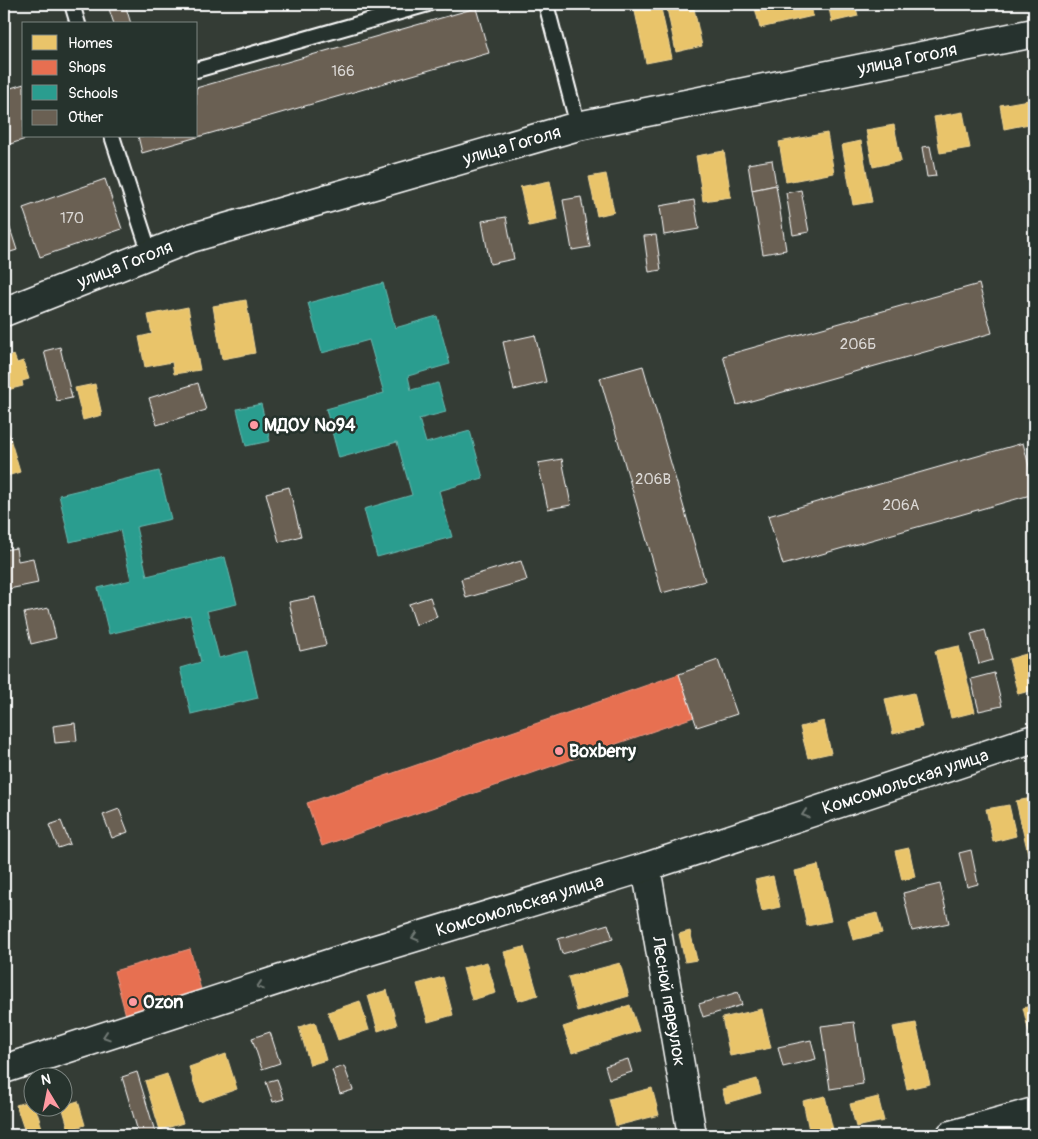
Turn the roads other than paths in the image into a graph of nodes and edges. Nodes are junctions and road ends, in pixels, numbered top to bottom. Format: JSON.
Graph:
{"nodes":[{"id":1,"x":72,"y":4,"type":"edge"},
{"id":2,"x":428,"y":4,"type":"edge"},
{"id":3,"x":546,"y":4,"type":"edge"},
{"id":4,"x":77,"y":22,"type":"edge"},
{"id":5,"x":1034,"y":33,"type":"edge"},
{"id":6,"x":198,"y":69,"type":"edge"},
{"id":7,"x":578,"y":126,"type":"junction"},
{"id":8,"x":113,"y":138,"type":"edge"},
{"id":9,"x":150,"y":254,"type":"junction"},
{"id":10,"x":4,"y":312,"type":"edge"},
{"id":11,"x":1034,"y":739,"type":"edge"},
{"id":12,"x":646,"y":867,"type":"junction"},
{"id":13,"x":4,"y":1069,"type":"edge"},
{"id":14,"x":1034,"y":1112,"type":"edge"},
{"id":15,"x":692,"y":1135,"type":"edge"},
{"id":16,"x":951,"y":1135,"type":"edge"}],
"edges":[{"from":1,"to":4,"type":"lane"},
{"from":2,"to":6,"type":"lane"},
{"from":3,"to":7,"type":"lane"},
{"from":5,"to":7,"type":"street","name":"улица Гоголя"},
{"from":7,"to":9,"type":"street","name":"улица Гоголя"},
{"from":8,"to":9,"type":"lane"},
{"from":9,"to":10,"type":"street","name":"улица Гоголя"},
{"from":11,"to":12,"type":"street","name":"Комсомольская улица","one_way":true},
{"from":12,"to":13,"type":"street","name":"Комсомольская улица","one_way":true},
{"from":12,"to":15,"type":"street","name":"Лесной переулок"},
{"from":14,"to":16,"type":"street"}]}
